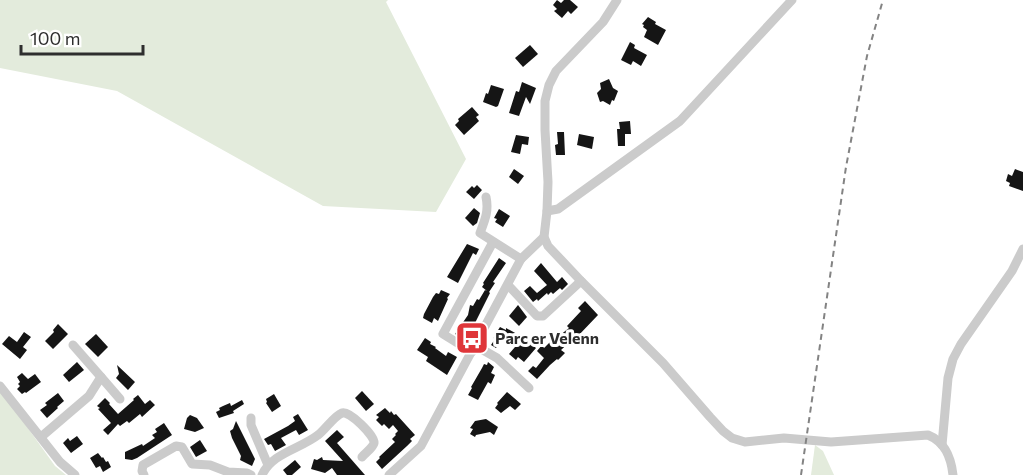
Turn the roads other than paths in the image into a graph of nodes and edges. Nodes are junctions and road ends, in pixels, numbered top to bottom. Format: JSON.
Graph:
{"nodes":[{"id":1,"x":617,"y":0,"type":"edge"},
{"id":2,"x":792,"y":0,"type":"edge"},
{"id":3,"x":486,"y":197,"type":"dead end"},
{"id":4,"x":547,"y":211,"type":"junction"},
{"id":5,"x":544,"y":237,"type":"junction"},
{"id":6,"x":493,"y":242,"type":"junction"},
{"id":7,"x":1023,"y":249,"type":"edge"},
{"id":8,"x":521,"y":259,"type":"junction"},
{"id":9,"x":581,"y":280,"type":"junction"},
{"id":10,"x":508,"y":285,"type":"junction"},
{"id":11,"x":73,"y":345,"type":"dead end"},
{"id":12,"x":474,"y":349,"type":"junction"},
{"id":13,"x":101,"y":377,"type":"junction"},
{"id":14,"x":0,"y":386,"type":"edge"},
{"id":15,"x":529,"y":388,"type":"dead end"},
{"id":16,"x":120,"y":399,"type":"dead end"},
{"id":17,"x":251,"y":418,"type":"dead end"},
{"id":18,"x":41,"y":437,"type":"junction"},
{"id":19,"x":942,"y":445,"type":"junction"},
{"id":20,"x":362,"y":457,"type":"dead end"},
{"id":21,"x":268,"y":465,"type":"junction"},
{"id":22,"x":75,"y":475,"type":"edge"},
{"id":23,"x":144,"y":475,"type":"edge"},
{"id":24,"x":251,"y":475,"type":"edge"},
{"id":25,"x":262,"y":475,"type":"edge"},
{"id":26,"x":389,"y":475,"type":"edge"},
{"id":27,"x":952,"y":475,"type":"edge"}],
"edges":[{"from":1,"to":4,"type":"street"},
{"from":2,"to":4,"type":"street"},
{"from":3,"to":6,"type":"street"},
{"from":4,"to":5,"type":"street"},
{"from":5,"to":8,"type":"street"},
{"from":5,"to":9,"type":"street"},
{"from":6,"to":8,"type":"street"},
{"from":6,"to":12,"type":"street"},
{"from":7,"to":19,"type":"street"},
{"from":8,"to":10,"type":"street"},
{"from":9,"to":10,"type":"street"},
{"from":9,"to":19,"type":"street"},
{"from":10,"to":12,"type":"street"},
{"from":11,"to":13,"type":"street"},
{"from":12,"to":15,"type":"street"},
{"from":12,"to":26,"type":"street"},
{"from":13,"to":16,"type":"street"},
{"from":13,"to":18,"type":"street"},
{"from":14,"to":18,"type":"street"},
{"from":17,"to":21,"type":"street"},
{"from":18,"to":22,"type":"street"},
{"from":19,"to":27,"type":"street"},
{"from":20,"to":21,"type":"street"},
{"from":21,"to":25,"type":"street"},
{"from":23,"to":24,"type":"street"}]}
